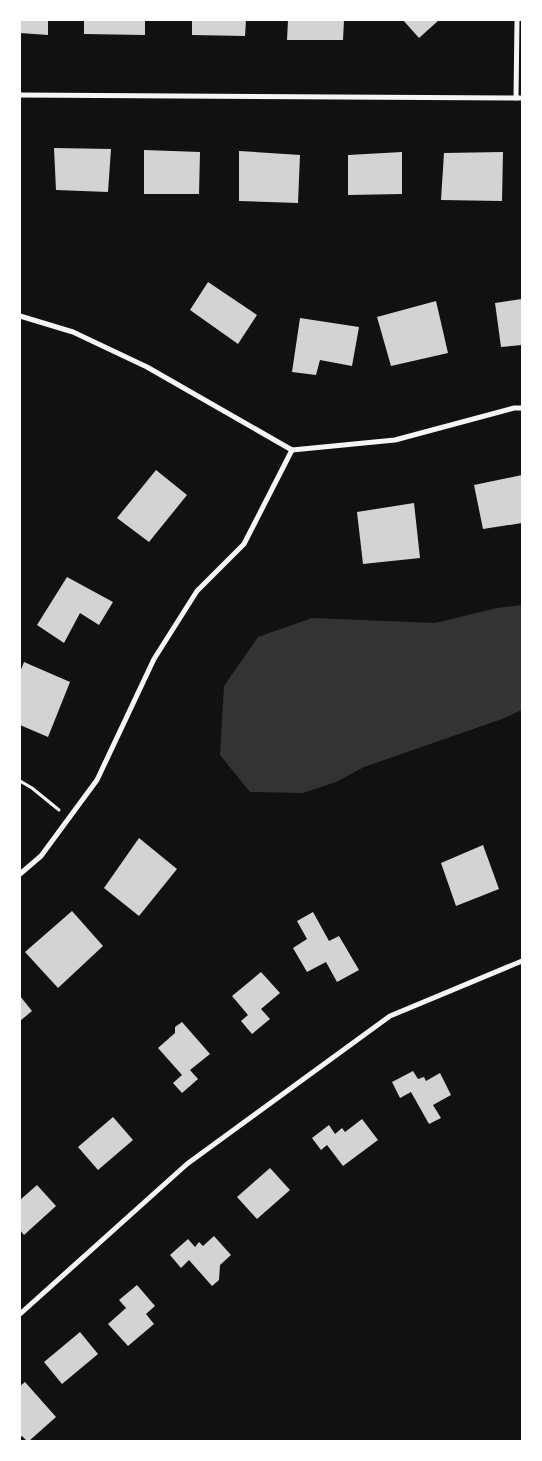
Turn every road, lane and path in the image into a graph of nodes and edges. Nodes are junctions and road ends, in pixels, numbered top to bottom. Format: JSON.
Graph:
{"nodes":[{"id":1,"x":517,"y":20,"type":"edge"},
{"id":2,"x":20,"y":95,"type":"edge"},
{"id":3,"x":519,"y":98,"type":"edge"},
{"id":4,"x":20,"y":316,"type":"edge"},
{"id":5,"x":522,"y":408,"type":"edge"},
{"id":6,"x":292,"y":450,"type":"junction"},
{"id":7,"x":20,"y":781,"type":"edge"},
{"id":8,"x":70,"y":818,"type":"junction"},
{"id":9,"x":20,"y":874,"type":"edge"},
{"id":10,"x":522,"y":961,"type":"edge"},
{"id":11,"x":20,"y":1314,"type":"edge"}],
"edges":[{"from":1,"to":3,"type":"street"},
{"from":2,"to":3,"type":"street"},
{"from":4,"to":6,"type":"street"},
{"from":5,"to":6,"type":"street"},
{"from":6,"to":8,"type":"street"},
{"from":7,"to":8,"type":"path"},
{"from":8,"to":9,"type":"street"},
{"from":10,"to":11,"type":"street"}]}
